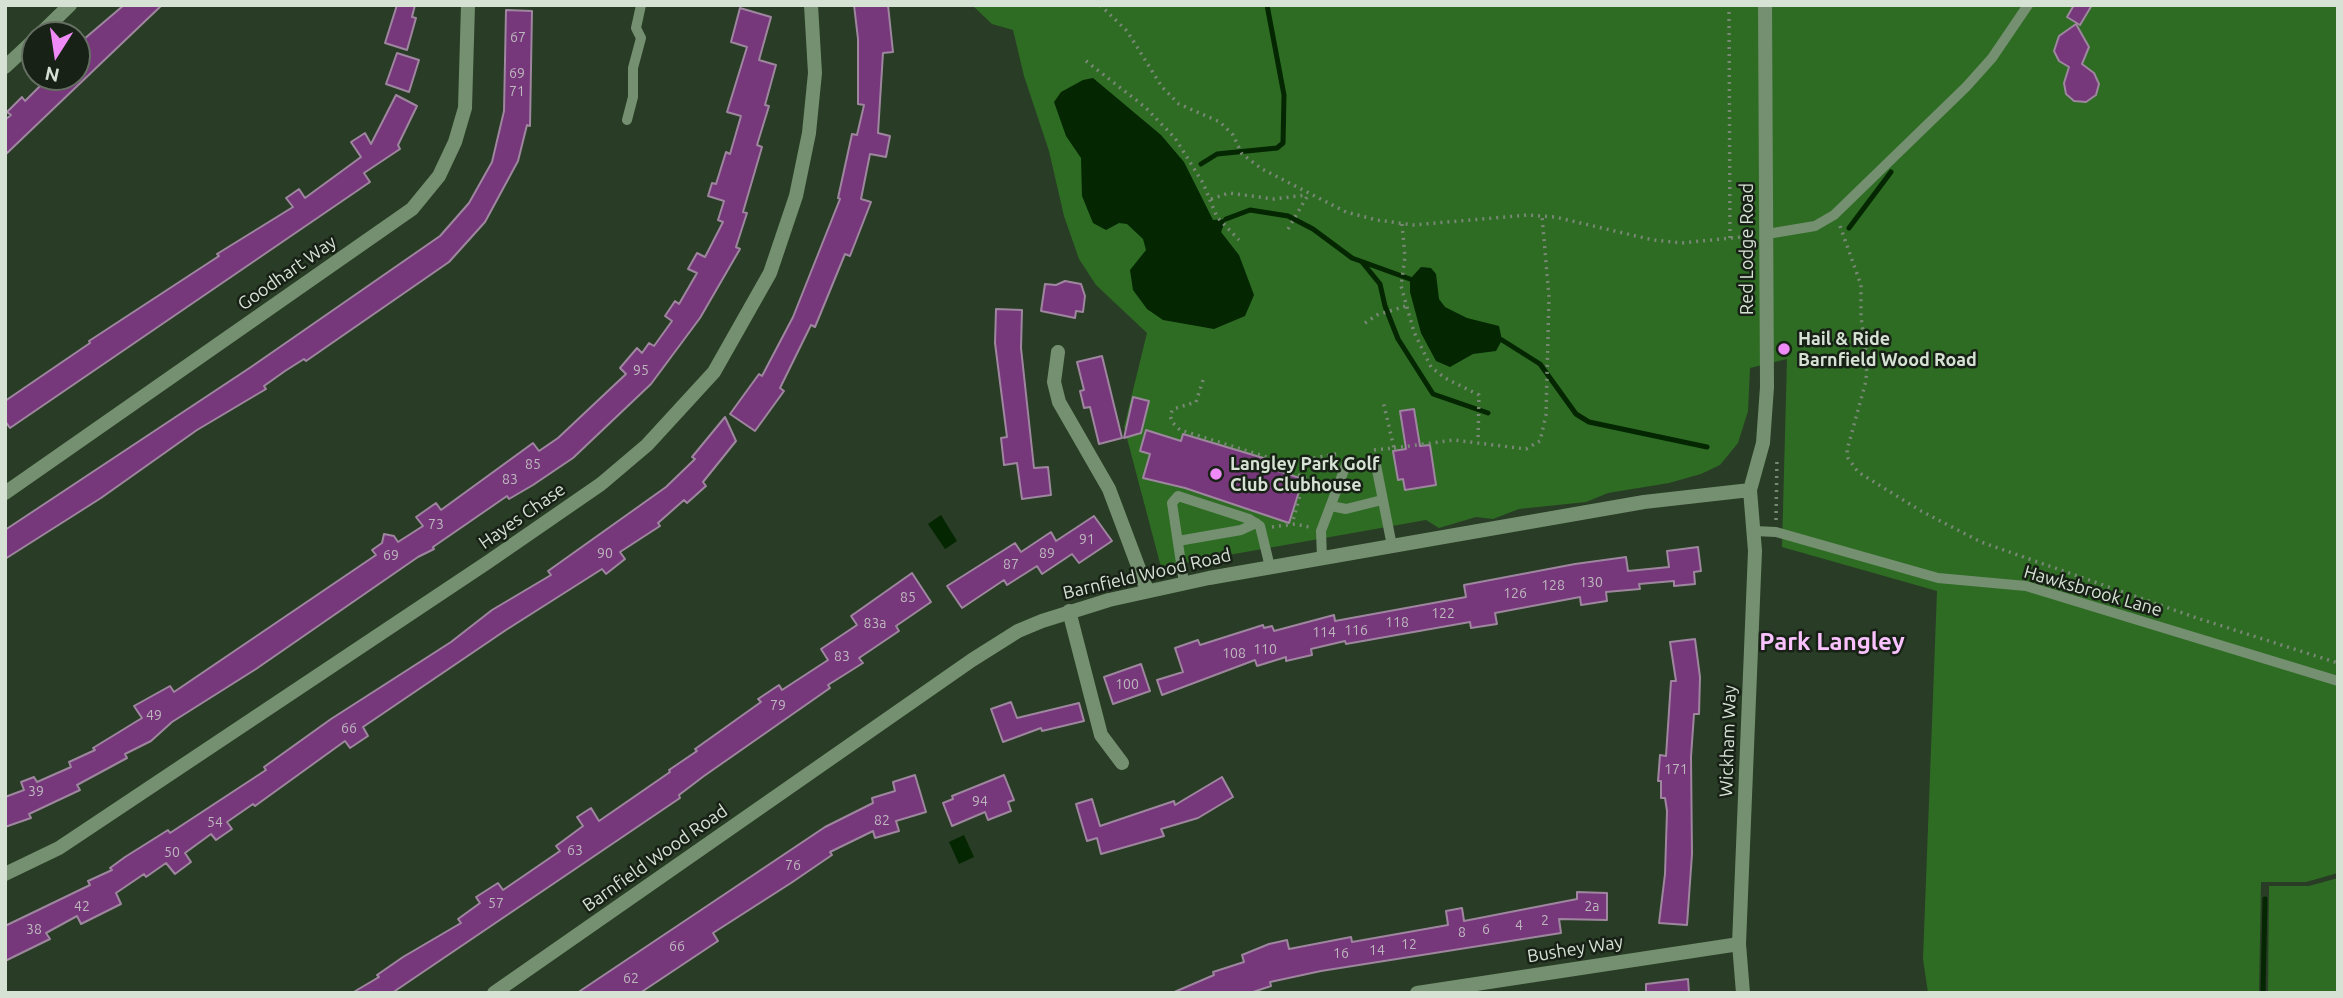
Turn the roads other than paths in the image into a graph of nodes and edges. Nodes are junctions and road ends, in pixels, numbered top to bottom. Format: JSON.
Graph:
{"nodes":[{"id":1,"x":70,"y":5,"type":"edge"},
{"id":2,"x":468,"y":5,"type":"edge"},
{"id":3,"x":641,"y":5,"type":"edge"},
{"id":4,"x":811,"y":5,"type":"edge"},
{"id":5,"x":1765,"y":5,"type":"edge"},
{"id":6,"x":2028,"y":5,"type":"edge"},
{"id":7,"x":53,"y":21,"type":"edge"},
{"id":8,"x":21,"y":52,"type":"edge"},
{"id":9,"x":5,"y":67,"type":"edge"},
{"id":10,"x":627,"y":120,"type":"dead end"},
{"id":11,"x":1767,"y":234,"type":"junction"},
{"id":12,"x":1058,"y":352,"type":"dead end"},
{"id":13,"x":1750,"y":490,"type":"junction"},
{"id":14,"x":5,"y":493,"type":"edge"},
{"id":15,"x":1382,"y":500,"type":"junction"},
{"id":16,"x":1331,"y":506,"type":"junction"},
{"id":17,"x":1259,"y":526,"type":"junction"},
{"id":18,"x":1754,"y":531,"type":"junction"},
{"id":19,"x":1178,"y":541,"type":"junction"},
{"id":20,"x":1392,"y":546,"type":"junction"},
{"id":21,"x":1322,"y":558,"type":"junction"},
{"id":22,"x":1270,"y":567,"type":"junction"},
{"id":23,"x":1184,"y":583,"type":"junction"},
{"id":24,"x":1147,"y":590,"type":"junction"},
{"id":25,"x":1069,"y":611,"type":"junction"},
{"id":26,"x":2338,"y":681,"type":"edge"},
{"id":27,"x":1122,"y":763,"type":"dead end"},
{"id":28,"x":5,"y":874,"type":"edge"},
{"id":29,"x":1739,"y":944,"type":"junction"},
{"id":30,"x":494,"y":993,"type":"edge"},
{"id":31,"x":1417,"y":993,"type":"edge"},
{"id":32,"x":1743,"y":993,"type":"edge"}],
"edges":[{"from":1,"to":7,"type":"street"},
{"from":2,"to":14,"type":"street","name":"Goodhart Way"},
{"from":3,"to":10,"type":"lane"},
{"from":4,"to":28,"type":"street","name":"Hayes Chase"},
{"from":5,"to":11,"type":"street","name":"Red Lodge Road"},
{"from":6,"to":11,"type":"lane"},
{"from":8,"to":9,"type":"street"},
{"from":11,"to":13,"type":"street","name":"Red Lodge Road"},
{"from":12,"to":24,"type":"street"},
{"from":13,"to":18,"type":"street","name":"Wickham Way"},
{"from":13,"to":20,"type":"street","name":"Barnfield Wood Road"},
{"from":15,"to":16,"type":"lane"},
{"from":15,"to":16,"type":"lane"},
{"from":15,"to":20,"type":"lane"},
{"from":16,"to":21,"type":"lane"},
{"from":17,"to":19,"type":"lane"},
{"from":17,"to":19,"type":"lane"},
{"from":17,"to":22,"type":"lane"},
{"from":18,"to":26,"type":"lane","name":"Hawksbrook Lane"},
{"from":18,"to":29,"type":"street","name":"Wickham Way"},
{"from":19,"to":23,"type":"lane"},
{"from":20,"to":21,"type":"street","name":"Barnfield Wood Road"},
{"from":21,"to":22,"type":"street","name":"Barnfield Wood Road"},
{"from":22,"to":23,"type":"street","name":"Barnfield Wood Road"},
{"from":23,"to":24,"type":"street","name":"Barnfield Wood Road"},
{"from":24,"to":25,"type":"street","name":"Barnfield Wood Road"},
{"from":25,"to":27,"type":"street"},
{"from":25,"to":30,"type":"street","name":"Barnfield Wood Road"},
{"from":29,"to":31,"type":"street","name":"Bushey Way"},
{"from":29,"to":32,"type":"street","name":"Wickham Way"}]}
